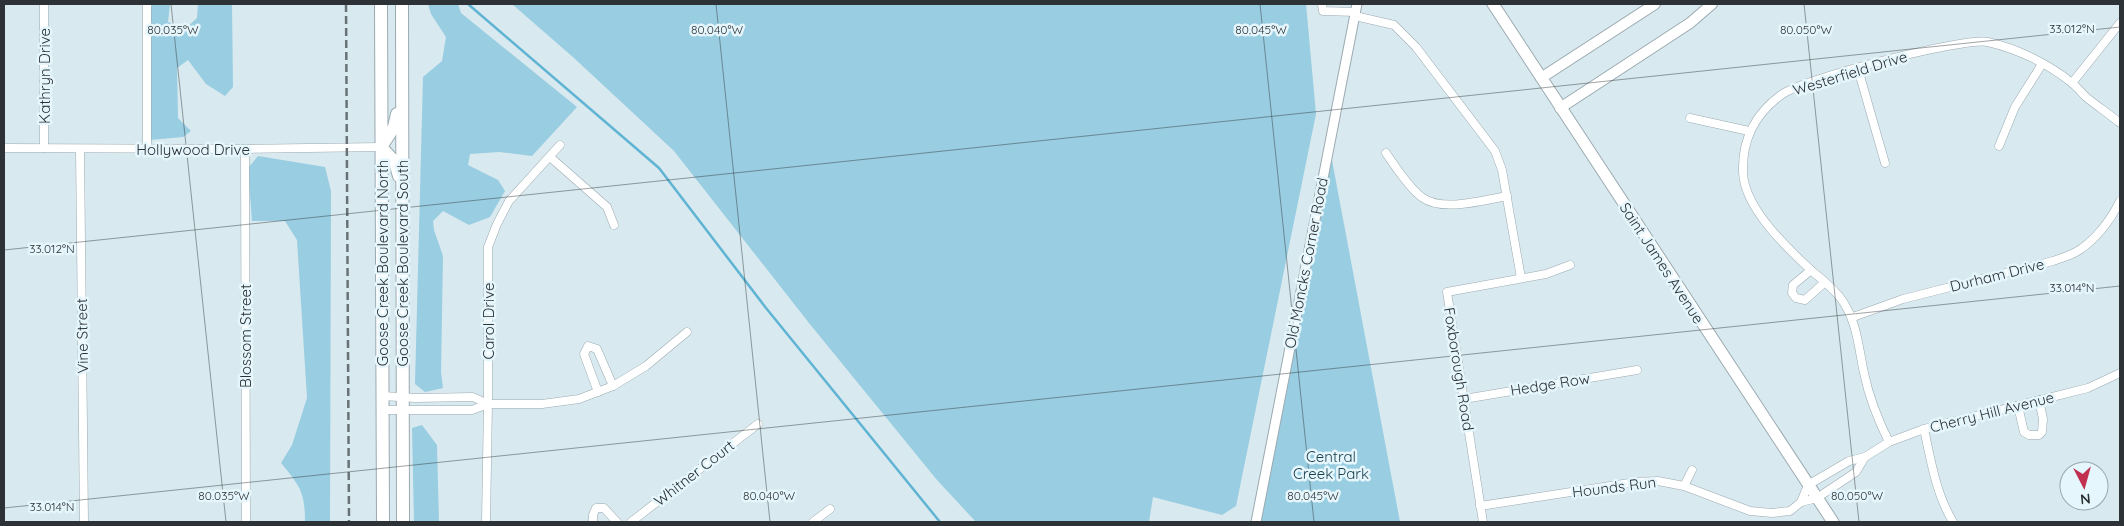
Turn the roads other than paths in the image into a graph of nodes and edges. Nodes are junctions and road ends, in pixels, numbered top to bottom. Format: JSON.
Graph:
{"nodes":[{"id":1,"x":44,"y":4,"type":"edge"},
{"id":2,"x":147,"y":4,"type":"edge"},
{"id":3,"x":381,"y":4,"type":"edge"},
{"id":4,"x":402,"y":4,"type":"edge"},
{"id":5,"x":1322,"y":4,"type":"edge"},
{"id":6,"x":1337,"y":4,"type":"edge"},
{"id":7,"x":1493,"y":4,"type":"edge"},
{"id":8,"x":1655,"y":4,"type":"edge"},
{"id":9,"x":1712,"y":4,"type":"edge"},
{"id":10,"x":1356,"y":11,"type":"edge"},
{"id":11,"x":1341,"y":12,"type":"junction"},
{"id":12,"x":2120,"y":23,"type":"edge"},
{"id":13,"x":2042,"y":64,"type":"junction"},
{"id":14,"x":1858,"y":69,"type":"junction"},
{"id":15,"x":1541,"y":78,"type":"junction"},
{"id":16,"x":2072,"y":83,"type":"junction"},
{"id":17,"x":402,"y":95,"type":"junction"},
{"id":18,"x":1560,"y":108,"type":"junction"},
{"id":19,"x":1690,"y":118,"type":"dead end"},
{"id":20,"x":2120,"y":123,"type":"edge"},
{"id":21,"x":1749,"y":131,"type":"junction"},
{"id":22,"x":560,"y":145,"type":"dead end"},
{"id":23,"x":1999,"y":146,"type":"dead end"},
{"id":24,"x":381,"y":147,"type":"junction"},
{"id":25,"x":4,"y":148,"type":"edge"},
{"id":26,"x":44,"y":148,"type":"junction"},
{"id":27,"x":148,"y":148,"type":"junction"},
{"id":28,"x":80,"y":149,"type":"junction"},
{"id":29,"x":245,"y":149,"type":"junction"},
{"id":30,"x":1386,"y":153,"type":"dead end"},
{"id":31,"x":550,"y":157,"type":"junction"},
{"id":32,"x":1885,"y":163,"type":"dead end"},
{"id":33,"x":402,"y":193,"type":"junction"},
{"id":34,"x":1507,"y":196,"type":"junction"},
{"id":35,"x":2120,"y":201,"type":"edge"},
{"id":36,"x":614,"y":225,"type":"dead end"},
{"id":37,"x":1570,"y":265,"type":"dead end"},
{"id":38,"x":1811,"y":270,"type":"junction"},
{"id":39,"x":1521,"y":278,"type":"junction"},
{"id":40,"x":1825,"y":282,"type":"junction"},
{"id":41,"x":1852,"y":317,"type":"junction"},
{"id":42,"x":687,"y":332,"type":"dead end"},
{"id":43,"x":1637,"y":370,"type":"dead end"},
{"id":44,"x":2120,"y":373,"type":"edge"},
{"id":45,"x":613,"y":386,"type":"junction"},
{"id":46,"x":598,"y":392,"type":"junction"},
{"id":47,"x":382,"y":396,"type":"junction"},
{"id":48,"x":1464,"y":399,"type":"junction"},
{"id":49,"x":2039,"y":400,"type":"junction"},
{"id":50,"x":403,"y":404,"type":"junction"},
{"id":51,"x":488,"y":404,"type":"junction"},
{"id":52,"x":2018,"y":406,"type":"junction"},
{"id":53,"x":382,"y":410,"type":"junction"},
{"id":54,"x":758,"y":424,"type":"dead end"},
{"id":55,"x":1924,"y":429,"type":"junction"},
{"id":56,"x":1888,"y":442,"type":"junction"},
{"id":57,"x":1865,"y":457,"type":"junction"},
{"id":58,"x":1692,"y":470,"type":"dead end"},
{"id":59,"x":1808,"y":485,"type":"junction"},
{"id":60,"x":1684,"y":486,"type":"junction"},
{"id":61,"x":1817,"y":498,"type":"junction"},
{"id":62,"x":1801,"y":502,"type":"junction"},
{"id":63,"x":1480,"y":506,"type":"junction"},
{"id":64,"x":830,"y":509,"type":"dead end"},
{"id":65,"x":84,"y":522,"type":"edge"},
{"id":66,"x":246,"y":522,"type":"edge"},
{"id":67,"x":383,"y":522,"type":"edge"},
{"id":68,"x":403,"y":522,"type":"edge"},
{"id":69,"x":486,"y":522,"type":"edge"},
{"id":70,"x":593,"y":522,"type":"edge"},
{"id":71,"x":618,"y":522,"type":"edge"},
{"id":72,"x":630,"y":522,"type":"edge"},
{"id":73,"x":813,"y":522,"type":"edge"},
{"id":74,"x":1256,"y":522,"type":"edge"},
{"id":75,"x":1483,"y":522,"type":"edge"},
{"id":76,"x":1833,"y":522,"type":"edge"},
{"id":77,"x":1953,"y":522,"type":"edge"}],
"edges":[{"from":1,"to":26,"type":"street","name":"Kathryn Drive"},
{"from":2,"to":27,"type":"street"},
{"from":3,"to":24,"type":"highway","name":"Goose Creek Boulevard North"},
{"from":4,"to":17,"type":"highway","name":"Goose Creek Boulevard South"},
{"from":5,"to":11,"type":"street"},
{"from":6,"to":11,"type":"street"},
{"from":7,"to":15,"type":"main road","name":"Saint James Avenue"},
{"from":8,"to":15,"type":"main road"},
{"from":9,"to":18,"type":"main road"},
{"from":10,"to":11,"type":"street"},
{"from":10,"to":34,"type":"street"},
{"from":10,"to":74,"type":"street","name":"Old Moncks Corner Road"},
{"from":12,"to":16,"type":"street"},
{"from":13,"to":14,"type":"street","name":"Westerfield Drive"},
{"from":13,"to":16,"type":"street","name":"Westerfield Drive"},
{"from":13,"to":23,"type":"street"},
{"from":14,"to":21,"type":"street","name":"Westerfield Drive"},
{"from":14,"to":32,"type":"street"},
{"from":15,"to":18,"type":"main road","name":"Saint James Avenue"},
{"from":16,"to":20,"type":"street","name":"Westerfield Drive"},
{"from":17,"to":24,"type":"highway"},
{"from":17,"to":33,"type":"highway","name":"Goose Creek Boulevard South"},
{"from":18,"to":59,"type":"main road","name":"Saint James Avenue"},
{"from":19,"to":21,"type":"street"},
{"from":21,"to":38,"type":"street","name":"Westerfield Drive"},
{"from":22,"to":31,"type":"street","name":"Carol Drive"},
{"from":24,"to":29,"type":"street","name":"Hollywood Drive"},
{"from":24,"to":33,"type":"highway"},
{"from":24,"to":47,"type":"highway","name":"Goose Creek Boulevard North"},
{"from":25,"to":26,"type":"street","name":"Hollywood Drive"},
{"from":26,"to":28,"type":"street","name":"Hollywood Drive"},
{"from":27,"to":28,"type":"street","name":"Hollywood Drive"},
{"from":27,"to":29,"type":"street","name":"Hollywood Drive"},
{"from":28,"to":65,"type":"street","name":"Vine Street"},
{"from":29,"to":66,"type":"street","name":"Blossom Street"},
{"from":30,"to":34,"type":"street"},
{"from":31,"to":36,"type":"street"},
{"from":31,"to":51,"type":"street","name":"Carol Drive"},
{"from":33,"to":50,"type":"highway","name":"Goose Creek Boulevard South"},
{"from":34,"to":39,"type":"street"},
{"from":35,"to":41,"type":"street","name":"Durham Drive"},
{"from":37,"to":39,"type":"street"},
{"from":38,"to":40,"type":"street","name":"Westerfield Drive"},
{"from":38,"to":40,"type":"street"},
{"from":39,"to":48,"type":"street","name":"Foxborough Road"},
{"from":40,"to":41,"type":"street","name":"Westerfield Drive"},
{"from":41,"to":56,"type":"street","name":"Westerfield Drive"},
{"from":42,"to":45,"type":"street"},
{"from":43,"to":48,"type":"street","name":"Hedge Row"},
{"from":44,"to":49,"type":"street","name":"Cherry Hill Avenue"},
{"from":45,"to":46,"type":"street"},
{"from":45,"to":46,"type":"street"},
{"from":46,"to":51,"type":"street"},
{"from":47,"to":50,"type":"street"},
{"from":47,"to":53,"type":"highway","name":"Goose Creek Boulevard North"},
{"from":48,"to":63,"type":"street","name":"Foxborough Road"},
{"from":49,"to":52,"type":"street","name":"Cherry Hill Avenue"},
{"from":49,"to":52,"type":"street"},
{"from":50,"to":51,"type":"street"},
{"from":50,"to":51,"type":"street"},
{"from":50,"to":53,"type":"street"},
{"from":50,"to":68,"type":"highway","name":"Goose Creek Boulevard South"},
{"from":51,"to":69,"type":"street","name":"Carol Drive"},
{"from":52,"to":55,"type":"street","name":"Cherry Hill Avenue"},
{"from":53,"to":67,"type":"highway","name":"Goose Creek Boulevard North"},
{"from":54,"to":72,"type":"street","name":"Whitner Court"},
{"from":55,"to":56,"type":"street","name":"Cherry Hill Avenue"},
{"from":55,"to":77,"type":"street"},
{"from":56,"to":57,"type":"street","name":"Cherry Hill Avenue"},
{"from":57,"to":59,"type":"street","name":"Cherry Hill Avenue"},
{"from":57,"to":61,"type":"street","name":"Cherry Hill Avenue"},
{"from":58,"to":60,"type":"street"},
{"from":59,"to":61,"type":"main road","name":"Saint James Avenue"},
{"from":59,"to":62,"type":"street"},
{"from":60,"to":62,"type":"street","name":"Hounds Run"},
{"from":60,"to":63,"type":"street","name":"Hounds Run"},
{"from":61,"to":62,"type":"street","name":"Hounds Run"},
{"from":61,"to":76,"type":"main road","name":"Saint James Avenue"},
{"from":63,"to":75,"type":"street","name":"Foxborough Road"},
{"from":64,"to":73,"type":"street"},
{"from":70,"to":71,"type":"street"}]}
